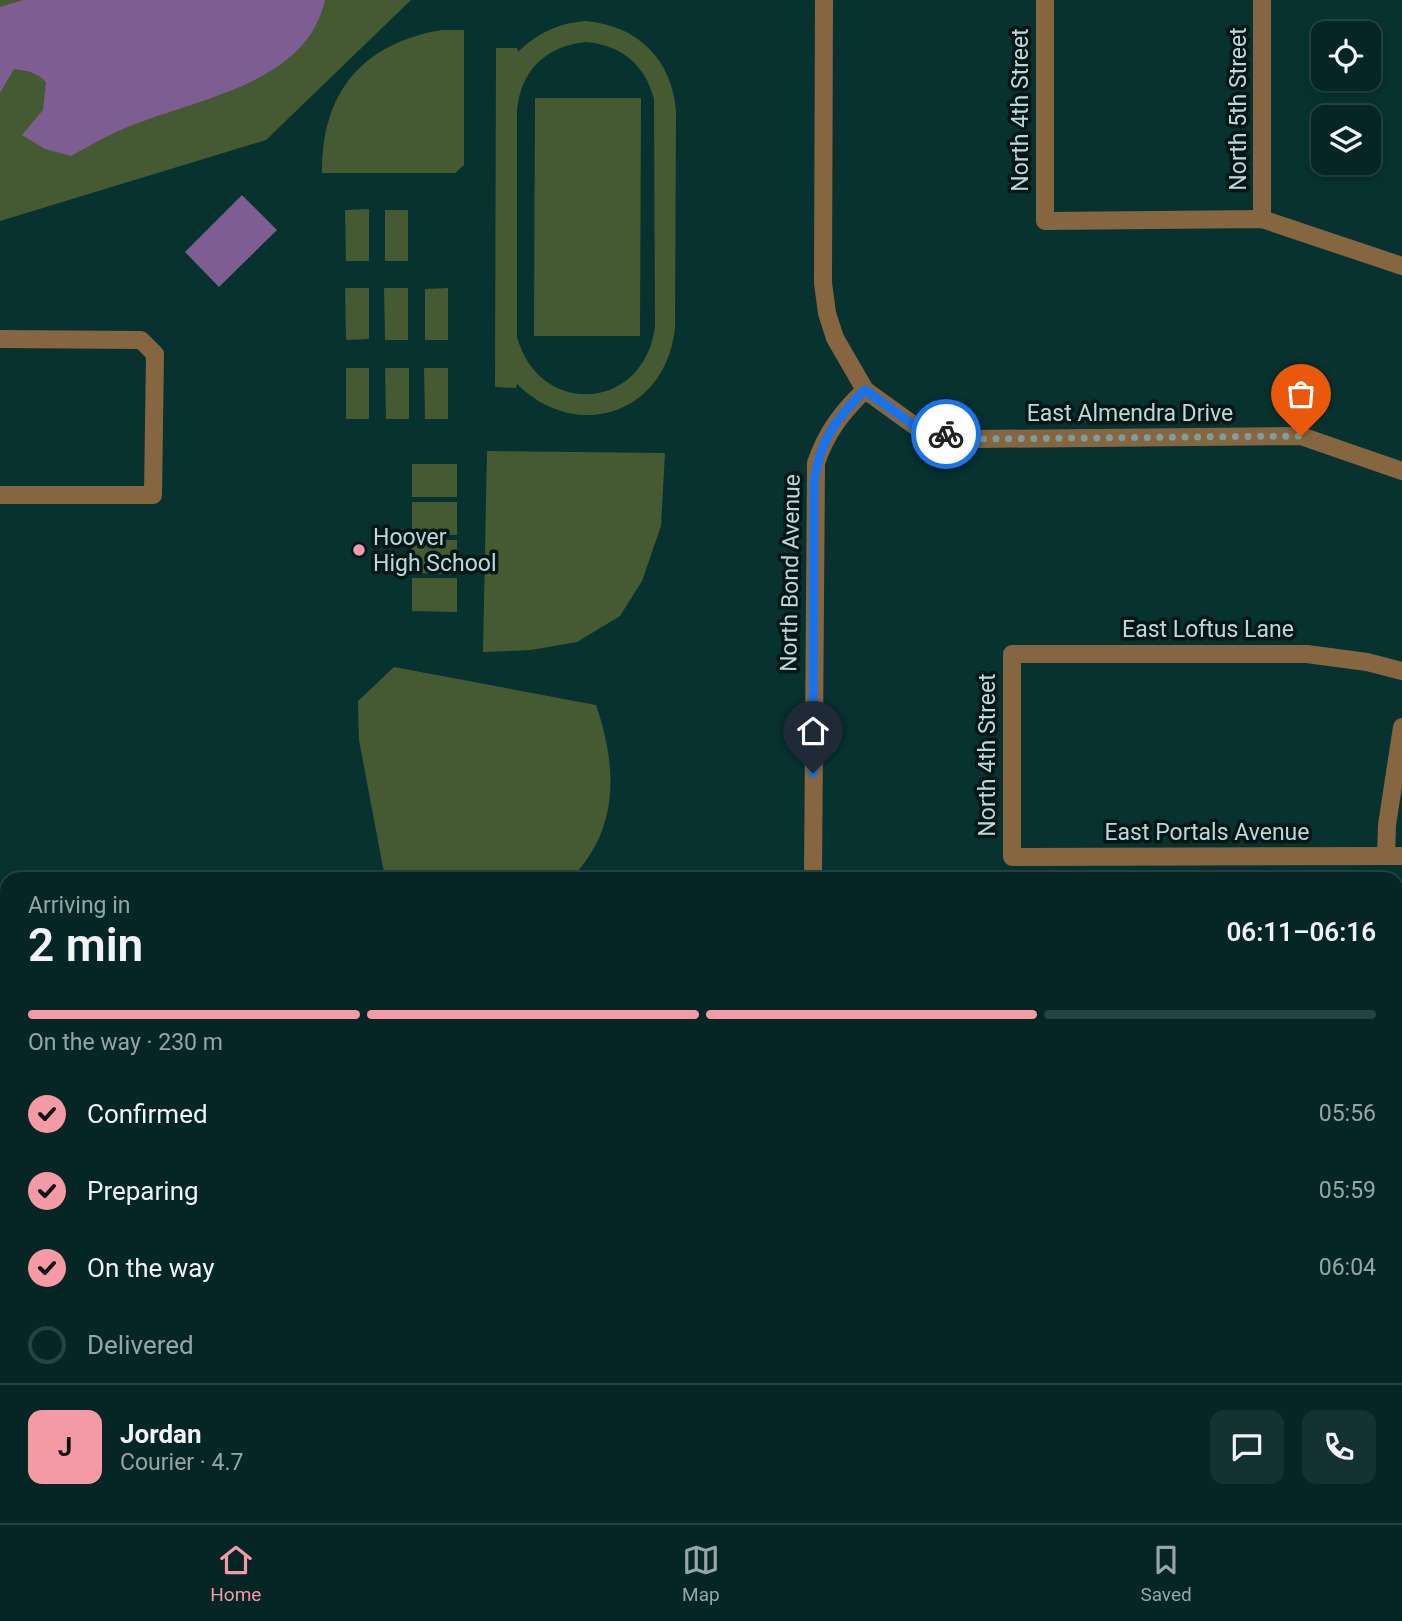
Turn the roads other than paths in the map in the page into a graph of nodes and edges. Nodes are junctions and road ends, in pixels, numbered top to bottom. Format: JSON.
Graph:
{"nodes":[{"id":1,"x":824,"y":0,"type":"edge"},
{"id":2,"x":1045,"y":0,"type":"edge"},
{"id":3,"x":1262,"y":0,"type":"edge"},
{"id":4,"x":1262,"y":219,"type":"junction"},
{"id":5,"x":1402,"y":266,"type":"edge"},
{"id":6,"x":0,"y":339,"type":"edge"},
{"id":7,"x":865,"y":390,"type":"junction"},
{"id":8,"x":1402,"y":471,"type":"edge"},
{"id":9,"x":0,"y":495,"type":"edge"},
{"id":10,"x":1012,"y":654,"type":"joint"},
{"id":11,"x":1402,"y":671,"type":"edge"},
{"id":12,"x":1402,"y":727,"type":"edge"},
{"id":13,"x":1394,"y":856,"type":"edge"},
{"id":14,"x":1012,"y":857,"type":"joint"},
{"id":15,"x":813,"y":872,"type":"edge"}],
"edges":[{"from":1,"to":7,"type":"street"},
{"from":2,"to":4,"type":"street","name":"North 4th Street"},
{"from":3,"to":4,"type":"street","name":"North 5th Street"},
{"from":4,"to":5,"type":"street"},
{"from":6,"to":9,"type":"street"},
{"from":7,"to":8,"type":"street","name":"East Almendra Drive"},
{"from":7,"to":15,"type":"street","name":"North Bond Avenue"},
{"from":10,"to":11,"type":"street","name":"East Loftus Lane"},
{"from":10,"to":14,"type":"street","name":"North 4th Street"},
{"from":12,"to":13,"type":"street"},
{"from":13,"to":14,"type":"street","name":"East Portals Avenue"}]}
